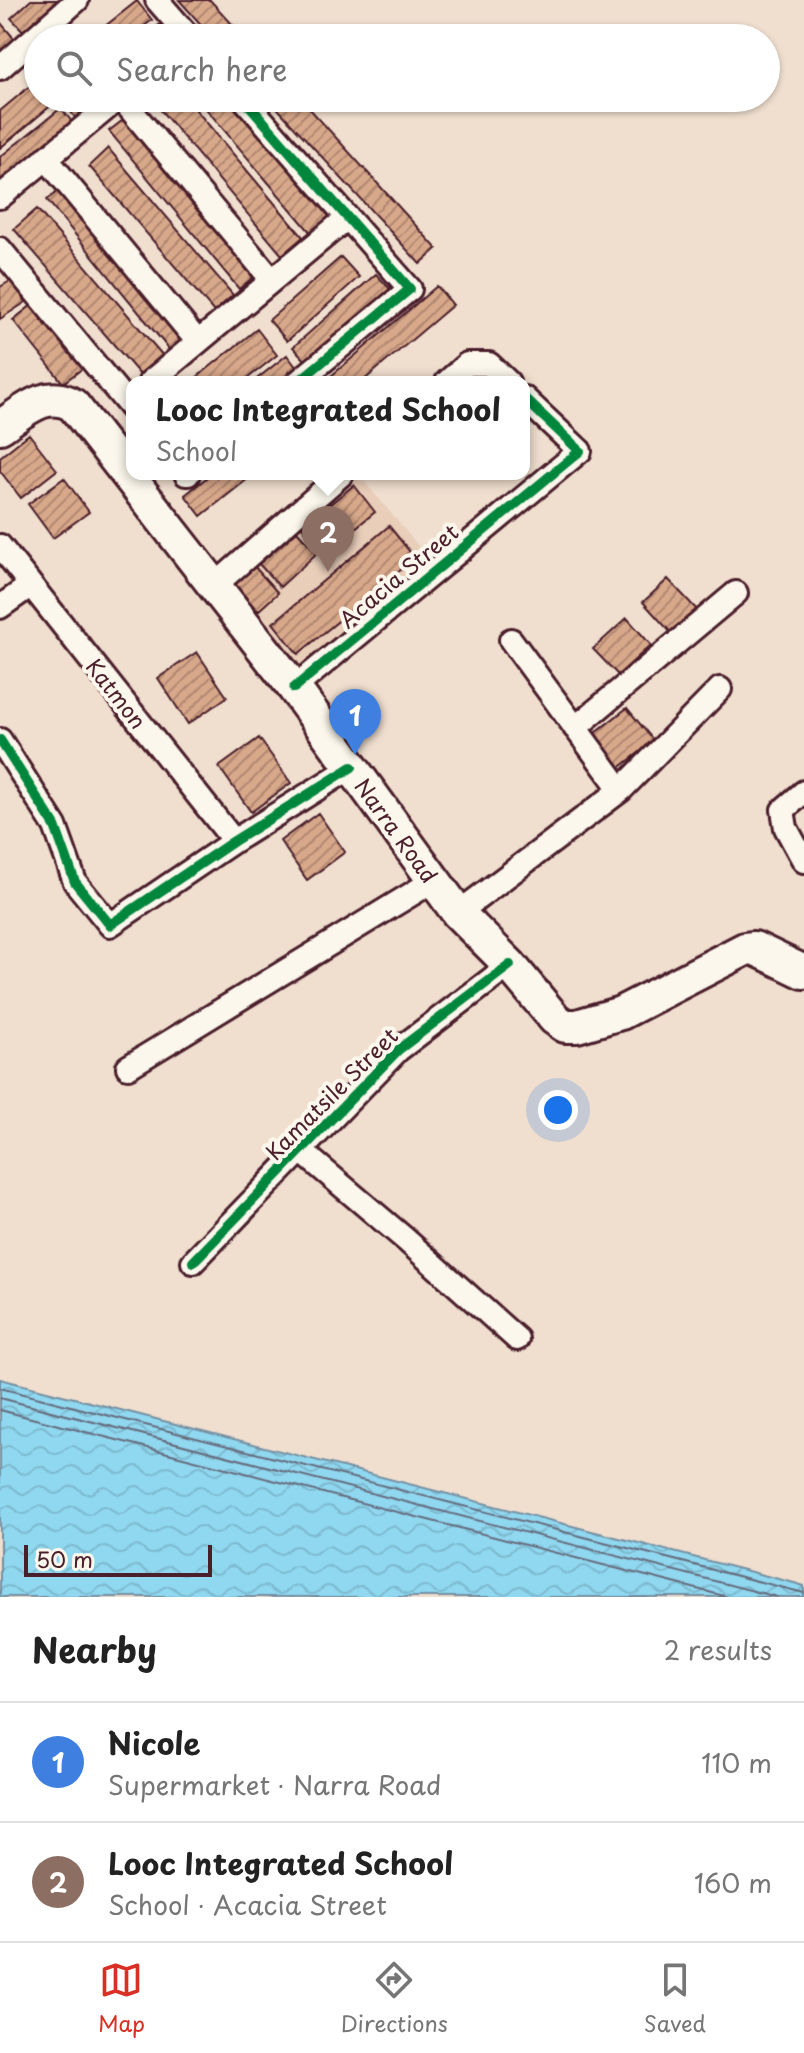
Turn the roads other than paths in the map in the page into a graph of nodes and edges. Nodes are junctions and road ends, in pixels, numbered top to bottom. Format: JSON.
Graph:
{"nodes":[{"id":1,"x":77,"y":0,"type":"edge"},
{"id":2,"x":157,"y":0,"type":"edge"},
{"id":3,"x":50,"y":24,"type":"edge"},
{"id":4,"x":178,"y":24,"type":"edge"},
{"id":5,"x":24,"y":47,"type":"edge"},
{"id":6,"x":0,"y":68,"type":"edge"},
{"id":7,"x":103,"y":112,"type":"edge"},
{"id":8,"x":132,"y":112,"type":"edge"},
{"id":9,"x":255,"y":112,"type":"edge"},
{"id":10,"x":46,"y":158,"type":"junction"},
{"id":11,"x":0,"y":197,"type":"edge"},
{"id":12,"x":347,"y":218,"type":"junction"},
{"id":13,"x":0,"y":249,"type":"edge"},
{"id":14,"x":272,"y":280,"type":"junction"},
{"id":15,"x":198,"y":342,"type":"junction"},
{"id":16,"x":157,"y":376,"type":"edge"},
{"id":17,"x":305,"y":376,"type":"edge"},
{"id":18,"x":454,"y":376,"type":"edge"},
{"id":19,"x":502,"y":376,"type":"edge"},
{"id":20,"x":126,"y":397,"type":"edge"},
{"id":21,"x":530,"y":404,"type":"edge"},
{"id":22,"x":0,"y":427,"type":"edge"},
{"id":23,"x":126,"y":474,"type":"edge"},
{"id":24,"x":131,"y":480,"type":"edge"},
{"id":25,"x":335,"y":480,"type":"edge"},
{"id":26,"x":0,"y":546,"type":"edge"},
{"id":27,"x":31,"y":585,"type":"junction"},
{"id":28,"x":213,"y":587,"type":"junction"},
{"id":29,"x":736,"y":593,"type":"dead end"},
{"id":30,"x":0,"y":607,"type":"edge"},
{"id":31,"x":511,"y":640,"type":"dead end"},
{"id":32,"x":294,"y":688,"type":"junction"},
{"id":33,"x":720,"y":689,"type":"dead end"},
{"id":34,"x":575,"y":728,"type":"junction"},
{"id":35,"x":0,"y":740,"type":"edge"},
{"id":36,"x":352,"y":767,"type":"junction"},
{"id":37,"x":621,"y":790,"type":"junction"},
{"id":38,"x":804,"y":792,"type":"edge"},
{"id":39,"x":234,"y":841,"type":"junction"},
{"id":40,"x":804,"y":861,"type":"edge"},
{"id":41,"x":433,"y":881,"type":"junction"},
{"id":42,"x":458,"y":913,"type":"junction"},
{"id":43,"x":510,"y":965,"type":"junction"},
{"id":44,"x":804,"y":972,"type":"edge"},
{"id":45,"x":128,"y":1067,"type":"dead end"},
{"id":46,"x":301,"y":1151,"type":"junction"},
{"id":47,"x":193,"y":1262,"type":"dead end"},
{"id":48,"x":517,"y":1339,"type":"dead end"}],
"edges":[{"from":1,"to":3,"type":"street"},
{"from":2,"to":4,"type":"street"},
{"from":5,"to":6,"type":"street"},
{"from":7,"to":10,"type":"street"},
{"from":8,"to":14,"type":"street"},
{"from":9,"to":12,"type":"street"},
{"from":10,"to":11,"type":"street"},
{"from":10,"to":15,"type":"street"},
{"from":12,"to":14,"type":"street"},
{"from":12,"to":17,"type":"street"},
{"from":13,"to":20,"type":"street"},
{"from":14,"to":15,"type":"street"},
{"from":15,"to":16,"type":"street"},
{"from":18,"to":19,"type":"street"},
{"from":21,"to":32,"type":"street","name":"Acacia Street"},
{"from":22,"to":23,"type":"main road","name":"Narra Road"},
{"from":24,"to":28,"type":"main road","name":"Narra Road"},
{"from":25,"to":28,"type":"street"},
{"from":26,"to":27,"type":"street","name":"Katmon"},
{"from":27,"to":30,"type":"street"},
{"from":27,"to":39,"type":"street","name":"Katmon"},
{"from":28,"to":32,"type":"main road","name":"Narra Road"},
{"from":29,"to":34,"type":"street"},
{"from":31,"to":34,"type":"street"},
{"from":32,"to":36,"type":"main road","name":"Narra Road"},
{"from":33,"to":37,"type":"street"},
{"from":34,"to":37,"type":"street"},
{"from":35,"to":39,"type":"street"},
{"from":36,"to":39,"type":"street"},
{"from":36,"to":41,"type":"main road","name":"Narra Road"},
{"from":37,"to":42,"type":"street"},
{"from":38,"to":40,"type":"street"},
{"from":41,"to":42,"type":"main road","name":"Narra Road"},
{"from":41,"to":45,"type":"street"},
{"from":42,"to":43,"type":"main road","name":"Narra Road"},
{"from":43,"to":44,"type":"main road","name":"Narra Road"},
{"from":43,"to":46,"type":"street","name":"Kamatsile Street"},
{"from":46,"to":47,"type":"street","name":"Kamatsile Street"},
{"from":46,"to":48,"type":"street","name":"Kamatsile Street"}]}
